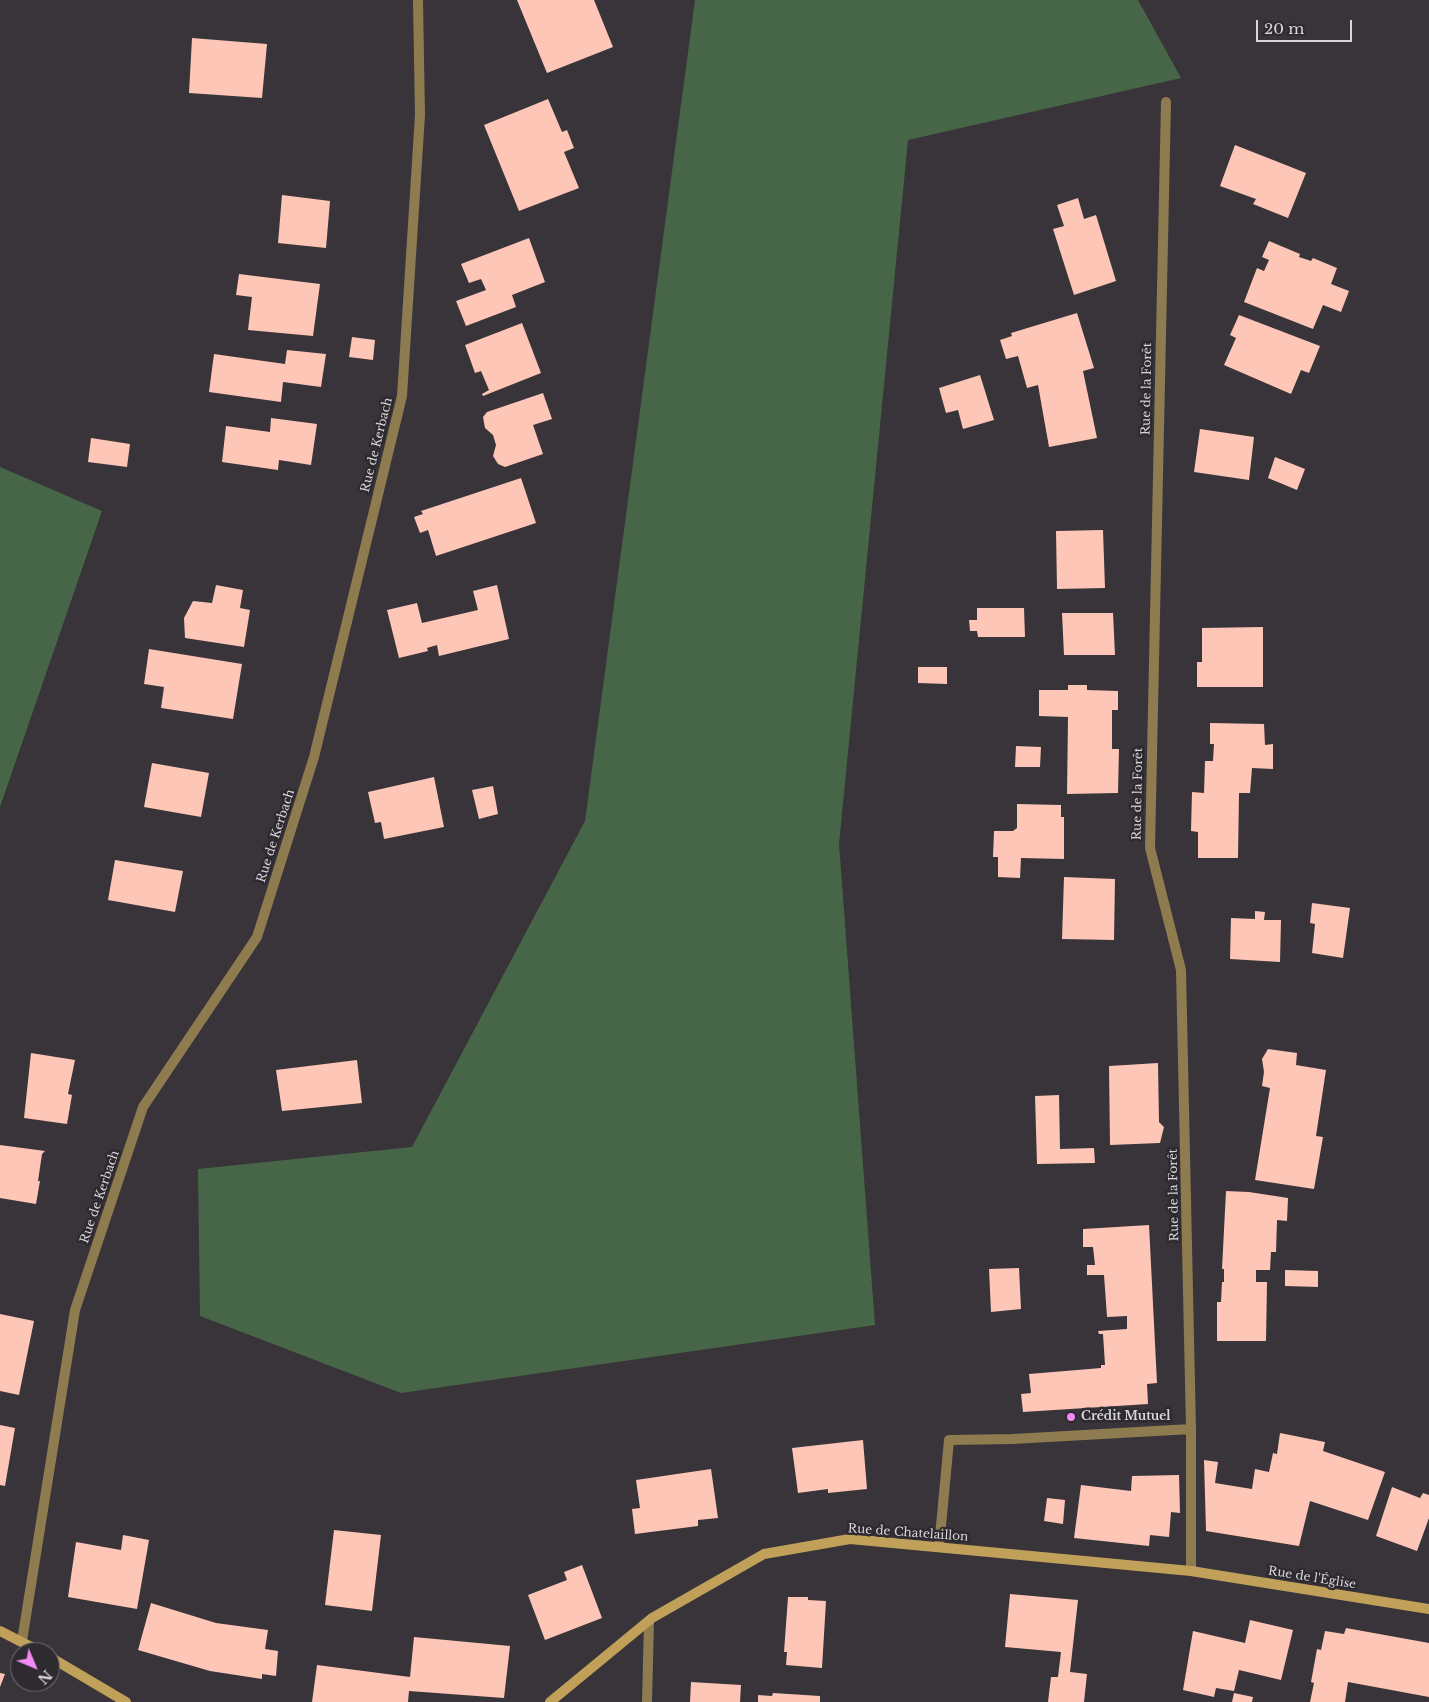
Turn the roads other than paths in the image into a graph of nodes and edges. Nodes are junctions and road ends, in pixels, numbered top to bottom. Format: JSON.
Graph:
{"nodes":[{"id":1,"x":418,"y":0,"type":"edge"},
{"id":2,"x":1166,"y":102,"type":"dead end"},
{"id":3,"x":1191,"y":1429,"type":"junction"},
{"id":4,"x":939,"y":1547,"type":"junction"},
{"id":5,"x":1191,"y":1571,"type":"junction"},
{"id":6,"x":1429,"y":1609,"type":"edge"},
{"id":7,"x":649,"y":1621,"type":"junction"},
{"id":8,"x":0,"y":1631,"type":"edge"},
{"id":9,"x":22,"y":1641,"type":"joint"},
{"id":10,"x":60,"y":1663,"type":"edge"},
{"id":11,"x":126,"y":1702,"type":"edge"},
{"id":12,"x":550,"y":1702,"type":"edge"},
{"id":13,"x":647,"y":1702,"type":"edge"}],
"edges":[{"from":1,"to":9,"type":"street","name":"Rue de Kerbach"},
{"from":2,"to":3,"type":"street","name":"Rue de la Forêt"},
{"from":3,"to":4,"type":"street"},
{"from":3,"to":5,"type":"street","name":"Rue de la Forêt"},
{"from":4,"to":5,"type":"main road","name":"Rue de Chatelaillon"},
{"from":4,"to":7,"type":"main road","name":"Rue de Chatelaillon"},
{"from":5,"to":6,"type":"main road","name":"Rue de l'Église"},
{"from":7,"to":12,"type":"main road","name":"Rue de Chatelaillon"},
{"from":7,"to":13,"type":"street"},
{"from":8,"to":9,"type":"main road"},
{"from":10,"to":11,"type":"main road"}]}
